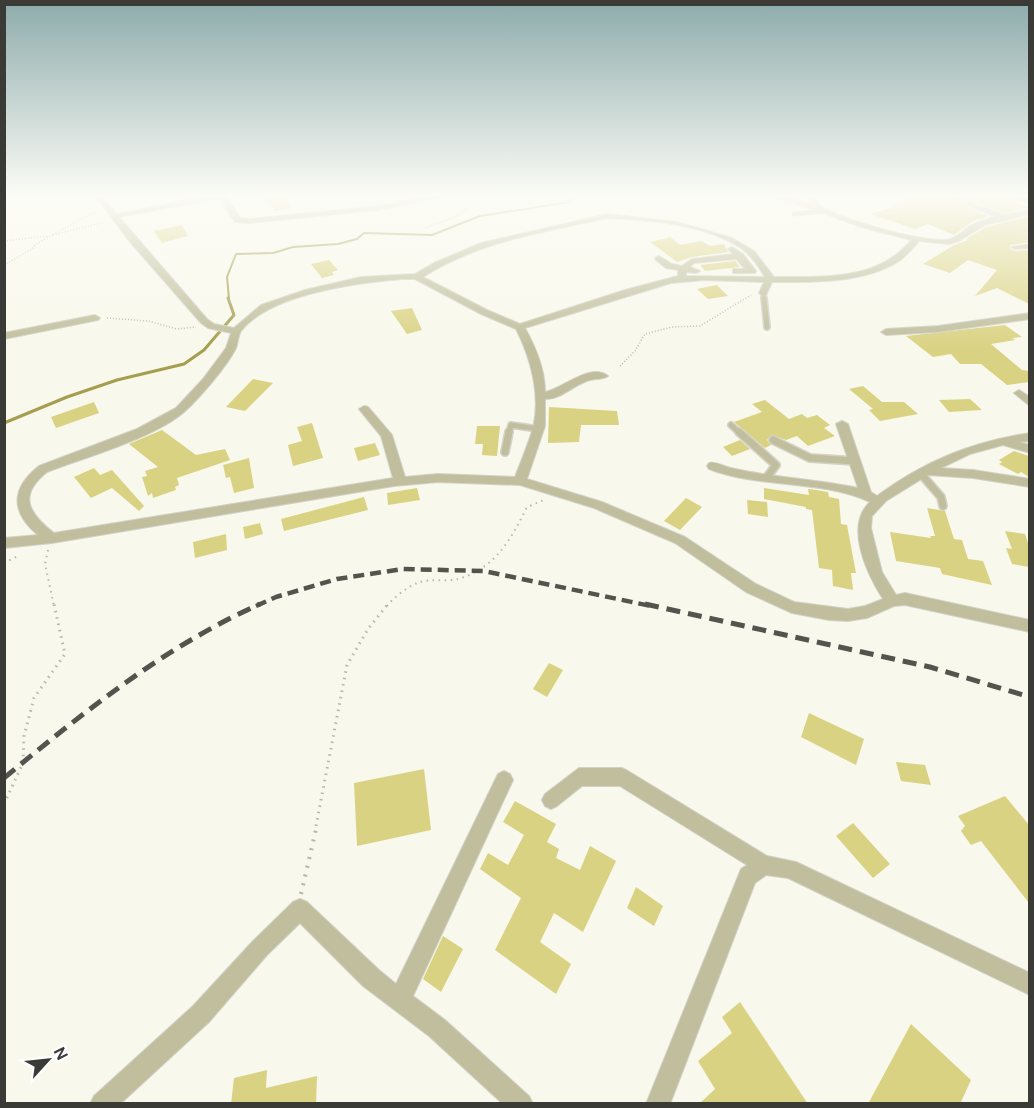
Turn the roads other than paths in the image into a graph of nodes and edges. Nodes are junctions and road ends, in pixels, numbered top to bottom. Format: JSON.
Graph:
{"nodes":[{"id":1,"x":137,"y":246,"type":"edge"},
{"id":2,"x":489,"y":246,"type":"edge"},
{"id":3,"x":742,"y":246,"type":"edge"},
{"id":4,"x":911,"y":246,"type":"edge"},
{"id":5,"x":1029,"y":246,"type":"edge"},
{"id":6,"x":706,"y":247,"type":"dead end"},
{"id":7,"x":1015,"y":247,"type":"dead end"},
{"id":8,"x":732,"y":249,"type":"dead end"},
{"id":9,"x":740,"y":256,"type":"junction"},
{"id":10,"x":659,"y":258,"type":"dead end"},
{"id":11,"x":719,"y":262,"type":"junction"},
{"id":12,"x":682,"y":275,"type":"junction"},
{"id":13,"x":417,"y":277,"type":"junction"},
{"id":14,"x":770,"y":278,"type":"junction"},
{"id":15,"x":763,"y":293,"type":"joint"},
{"id":16,"x":1029,"y":316,"type":"edge"},
{"id":17,"x":95,"y":318,"type":"road end"},
{"id":18,"x":519,"y":327,"type":"junction"},
{"id":19,"x":766,"y":327,"type":"dead end"},
{"id":20,"x":236,"y":331,"type":"junction"},
{"id":21,"x":886,"y":332,"type":"dead end"},
{"id":22,"x":4,"y":336,"type":"edge"},
{"id":23,"x":603,"y":376,"type":"dead end"},
{"id":24,"x":1019,"y":393,"type":"dead end"},
{"id":25,"x":540,"y":395,"type":"junction"},
{"id":26,"x":1029,"y":402,"type":"edge"},
{"id":27,"x":364,"y":408,"type":"dead end"},
{"id":28,"x":842,"y":424,"type":"dead end"},
{"id":29,"x":731,"y":425,"type":"dead end"},
{"id":30,"x":538,"y":429,"type":"junction"},
{"id":31,"x":773,"y":440,"type":"dead end"},
{"id":32,"x":1028,"y":441,"type":"edge"},
{"id":33,"x":505,"y":452,"type":"dead end"},
{"id":34,"x":855,"y":461,"type":"junction"},
{"id":35,"x":713,"y":466,"type":"dead end"},
{"id":36,"x":924,"y":472,"type":"junction"},
{"id":37,"x":767,"y":477,"type":"junction"},
{"id":38,"x":520,"y":481,"type":"junction"},
{"id":39,"x":400,"y":482,"type":"junction"},
{"id":40,"x":1029,"y":483,"type":"edge"},
{"id":41,"x":866,"y":494,"type":"junction"},
{"id":42,"x":878,"y":502,"type":"junction"},
{"id":43,"x":943,"y":506,"type":"dead end"},
{"id":44,"x":52,"y":538,"type":"junction"},
{"id":45,"x":4,"y":543,"type":"edge"},
{"id":46,"x":892,"y":601,"type":"junction"},
{"id":47,"x":1029,"y":626,"type":"edge"},
{"id":48,"x":504,"y":780,"type":"dead end"},
{"id":49,"x":551,"y":800,"type":"dead end"},
{"id":50,"x":764,"y":865,"type":"junction"},
{"id":51,"x":1029,"y":984,"type":"edge"},
{"id":52,"x":400,"y":1000,"type":"junction"},
{"id":53,"x":102,"y":1104,"type":"edge"},
{"id":54,"x":521,"y":1104,"type":"edge"},
{"id":55,"x":658,"y":1104,"type":"edge"}],
"edges":[{"from":1,"to":20,"type":"street"},
{"from":2,"to":13,"type":"street"},
{"from":3,"to":14,"type":"street"},
{"from":4,"to":14,"type":"street"},
{"from":5,"to":7,"type":"street"},
{"from":6,"to":11,"type":"street"},
{"from":8,"to":9,"type":"street"},
{"from":9,"to":11,"type":"street"},
{"from":9,"to":12,"type":"street"},
{"from":10,"to":12,"type":"street"},
{"from":11,"to":12,"type":"street"},
{"from":12,"to":14,"type":"street"},
{"from":12,"to":18,"type":"street"},
{"from":13,"to":18,"type":"street"},
{"from":13,"to":20,"type":"street"},
{"from":14,"to":15,"type":"street"},
{"from":15,"to":19,"type":"lane"},
{"from":16,"to":21,"type":"street"},
{"from":17,"to":22,"type":"street"},
{"from":18,"to":25,"type":"street"},
{"from":20,"to":44,"type":"street"},
{"from":23,"to":25,"type":"street"},
{"from":24,"to":26,"type":"street"},
{"from":25,"to":30,"type":"street"},
{"from":27,"to":39,"type":"street"},
{"from":28,"to":34,"type":"street"},
{"from":29,"to":37,"type":"lane"},
{"from":30,"to":33,"type":"lane"},
{"from":30,"to":38,"type":"street"},
{"from":31,"to":34,"type":"lane"},
{"from":32,"to":36,"type":"street"},
{"from":34,"to":41,"type":"street"},
{"from":35,"to":37,"type":"street"},
{"from":36,"to":40,"type":"street"},
{"from":36,"to":42,"type":"street"},
{"from":36,"to":43,"type":"lane"},
{"from":37,"to":41,"type":"street"},
{"from":38,"to":39,"type":"street"},
{"from":38,"to":46,"type":"street"},
{"from":39,"to":44,"type":"street"},
{"from":41,"to":42,"type":"street"},
{"from":42,"to":46,"type":"street"},
{"from":44,"to":45,"type":"street"},
{"from":46,"to":47,"type":"street"},
{"from":48,"to":52,"type":"street"},
{"from":49,"to":50,"type":"street"},
{"from":50,"to":51,"type":"street"},
{"from":50,"to":55,"type":"street"},
{"from":52,"to":53,"type":"street"},
{"from":52,"to":54,"type":"street"}]}
